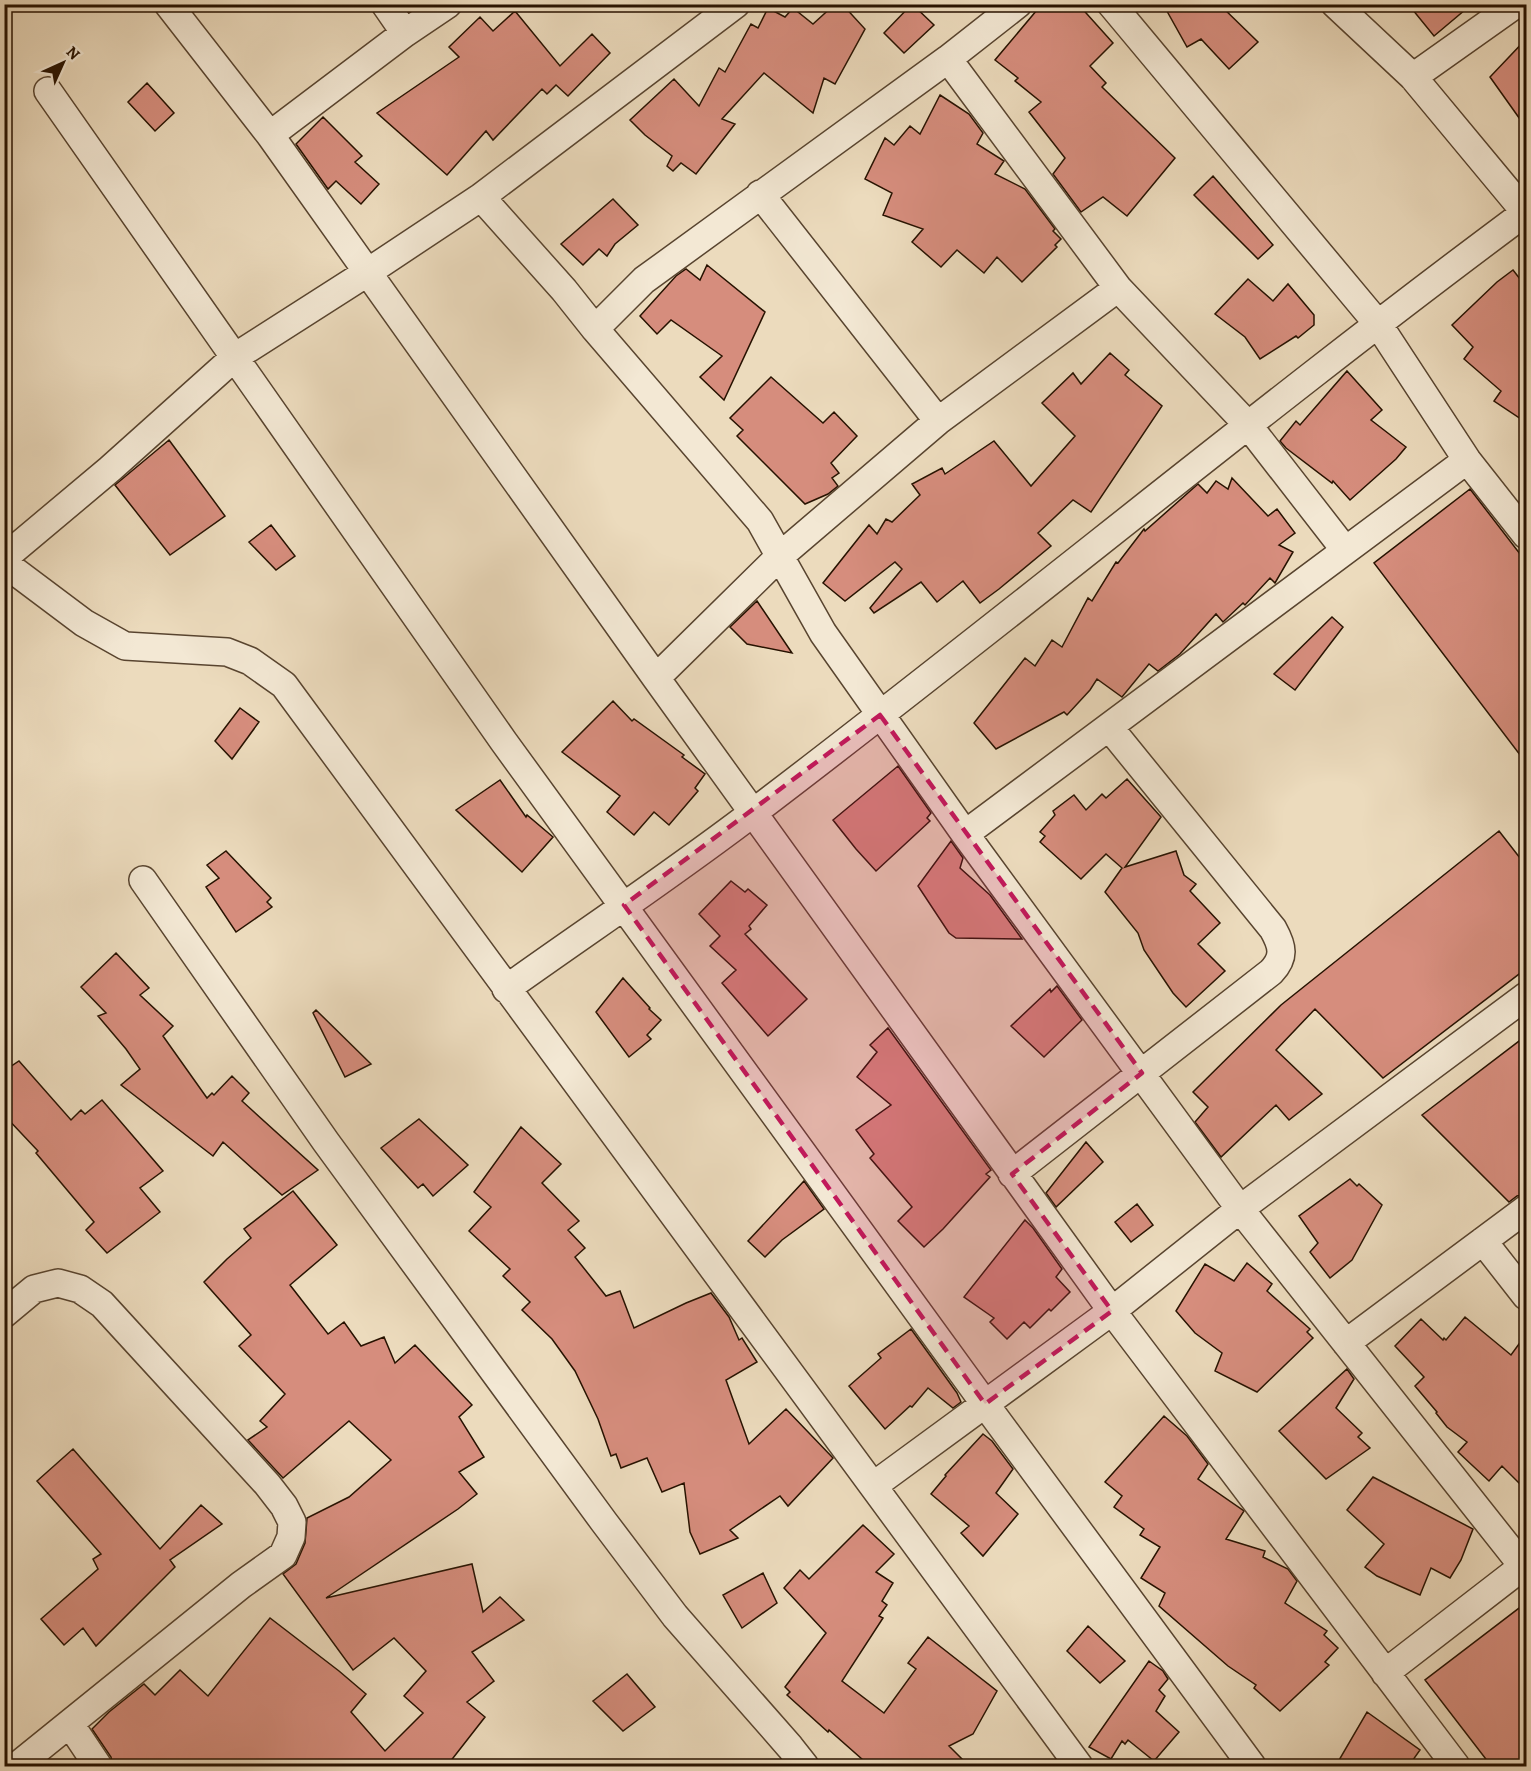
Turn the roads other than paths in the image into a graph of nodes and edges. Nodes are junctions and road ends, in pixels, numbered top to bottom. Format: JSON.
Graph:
{"nodes":[{"id":1,"x":168,"y":4,"type":"edge"},
{"id":2,"x":385,"y":4,"type":"edge"},
{"id":3,"x":448,"y":4,"type":"edge"},
{"id":4,"x":736,"y":4,"type":"edge"},
{"id":5,"x":1018,"y":4,"type":"edge"},
{"id":6,"x":1111,"y":4,"type":"edge"},
{"id":7,"x":1335,"y":4,"type":"edge"},
{"id":8,"x":1516,"y":4,"type":"edge"},
{"id":9,"x":405,"y":33,"type":"junction"},
{"id":10,"x":948,"y":58,"type":"junction"},
{"id":11,"x":1413,"y":77,"type":"junction"},
{"id":12,"x":48,"y":91,"type":"dead end"},
{"id":13,"x":270,"y":135,"type":"junction"},
{"id":14,"x":760,"y":194,"type":"junction"},
{"id":15,"x":481,"y":196,"type":"junction"},
{"id":16,"x":1526,"y":212,"type":"edge"},
{"id":17,"x":368,"y":272,"type":"junction"},
{"id":18,"x":1118,"y":288,"type":"junction"},
{"id":19,"x":1378,"y":324,"type":"junction"},
{"id":20,"x":595,"y":329,"type":"junction"},
{"id":21,"x":235,"y":357,"type":"junction"},
{"id":22,"x":938,"y":421,"type":"junction"},
{"id":23,"x":1248,"y":425,"type":"junction"},
{"id":24,"x":1467,"y":460,"type":"junction"},
{"id":25,"x":1527,"y":535,"type":"edge"},
{"id":26,"x":1345,"y":550,"type":"junction"},
{"id":27,"x":780,"y":556,"type":"junction"},
{"id":28,"x":4,"y":560,"type":"edge"},
{"id":29,"x":656,"y":678,"type":"junction"},
{"id":30,"x":880,"y":715,"type":"junction"},
{"id":31,"x":1108,"y":727,"type":"junction"},
{"id":32,"x":754,"y":812,"type":"junction"},
{"id":33,"x":965,"y":834,"type":"junction"},
{"id":34,"x":143,"y":880,"type":"dead end"},
{"id":35,"x":624,"y":905,"type":"junction"},
{"id":36,"x":506,"y":989,"type":"junction"},
{"id":37,"x":1527,"y":996,"type":"edge"},
{"id":38,"x":1142,"y":1073,"type":"junction"},
{"id":39,"x":1012,"y":1174,"type":"junction"},
{"id":40,"x":1240,"y":1209,"type":"junction"},
{"id":41,"x":1527,"y":1209,"type":"edge"},
{"id":42,"x":1484,"y":1241,"type":"junction"},
{"id":43,"x":1527,"y":1296,"type":"edge"},
{"id":44,"x":1112,"y":1311,"type":"junction"},
{"id":45,"x":4,"y":1314,"type":"edge"},
{"id":46,"x":1346,"y":1343,"type":"junction"},
{"id":47,"x":985,"y":1404,"type":"junction"},
{"id":48,"x":873,"y":1486,"type":"junction"},
{"id":49,"x":1526,"y":1567,"type":"edge"},
{"id":50,"x":1385,"y":1673,"type":"junction"},
{"id":51,"x":70,"y":1724,"type":"junction"},
{"id":52,"x":17,"y":1767,"type":"edge"},
{"id":53,"x":98,"y":1767,"type":"edge"},
{"id":54,"x":804,"y":1767,"type":"edge"},
{"id":55,"x":1079,"y":1767,"type":"edge"},
{"id":56,"x":1252,"y":1767,"type":"edge"},
{"id":57,"x":1455,"y":1767,"type":"edge"}],
"edges":[{"from":1,"to":13,"type":"street"},
{"from":2,"to":9,"type":"street"},
{"from":3,"to":9,"type":"street"},
{"from":4,"to":15,"type":"street"},
{"from":5,"to":10,"type":"street"},
{"from":6,"to":19,"type":"street"},
{"from":7,"to":11,"type":"street"},
{"from":8,"to":11,"type":"street"},
{"from":9,"to":13,"type":"street"},
{"from":10,"to":14,"type":"street"},
{"from":10,"to":18,"type":"street"},
{"from":11,"to":16,"type":"street"},
{"from":12,"to":21,"type":"street"},
{"from":13,"to":17,"type":"street"},
{"from":14,"to":20,"type":"street"},
{"from":14,"to":22,"type":"street"},
{"from":15,"to":17,"type":"street"},
{"from":15,"to":20,"type":"street"},
{"from":16,"to":19,"type":"street"},
{"from":17,"to":21,"type":"street"},
{"from":17,"to":29,"type":"street"},
{"from":18,"to":22,"type":"street"},
{"from":18,"to":23,"type":"street"},
{"from":19,"to":23,"type":"street"},
{"from":19,"to":24,"type":"street"},
{"from":20,"to":27,"type":"street"},
{"from":21,"to":28,"type":"street"},
{"from":21,"to":35,"type":"street"},
{"from":22,"to":27,"type":"street"},
{"from":23,"to":26,"type":"street"},
{"from":23,"to":30,"type":"street"},
{"from":24,"to":25,"type":"street"},
{"from":24,"to":26,"type":"street"},
{"from":26,"to":31,"type":"street"},
{"from":27,"to":29,"type":"street"},
{"from":27,"to":30,"type":"street"},
{"from":28,"to":36,"type":"street"},
{"from":29,"to":32,"type":"street"},
{"from":30,"to":32,"type":"street"},
{"from":30,"to":33,"type":"street"},
{"from":31,"to":33,"type":"street"},
{"from":31,"to":38,"type":"street"},
{"from":32,"to":35,"type":"street"},
{"from":32,"to":39,"type":"street"},
{"from":33,"to":38,"type":"street"},
{"from":34,"to":54,"type":"street"},
{"from":35,"to":36,"type":"street"},
{"from":35,"to":47,"type":"street"},
{"from":36,"to":48,"type":"street"},
{"from":37,"to":40,"type":"street"},
{"from":38,"to":39,"type":"street"},
{"from":38,"to":40,"type":"street"},
{"from":39,"to":44,"type":"street"},
{"from":40,"to":44,"type":"street"},
{"from":40,"to":46,"type":"street"},
{"from":41,"to":42,"type":"street"},
{"from":42,"to":43,"type":"street"},
{"from":42,"to":46,"type":"street"},
{"from":44,"to":47,"type":"street"},
{"from":44,"to":50,"type":"street"},
{"from":45,"to":51,"type":"street"},
{"from":46,"to":49,"type":"street"},
{"from":47,"to":48,"type":"street"},
{"from":47,"to":56,"type":"street"},
{"from":48,"to":55,"type":"street"},
{"from":49,"to":50,"type":"street"},
{"from":50,"to":57,"type":"street"},
{"from":51,"to":52,"type":"street"},
{"from":51,"to":53,"type":"street"}]}
